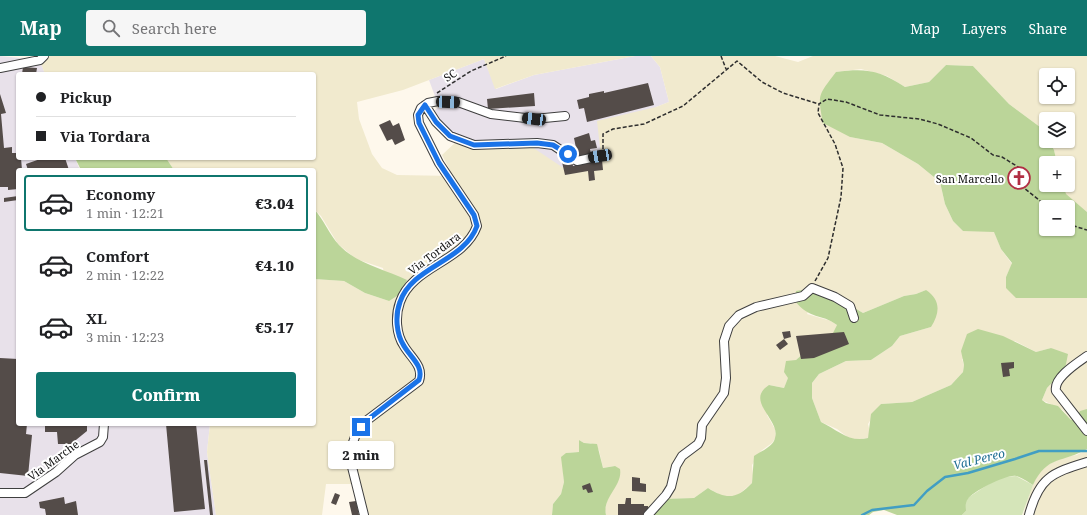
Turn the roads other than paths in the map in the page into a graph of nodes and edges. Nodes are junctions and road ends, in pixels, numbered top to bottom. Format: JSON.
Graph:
{"nodes":[{"id":1,"x":44,"y":56,"type":"edge"},
{"id":2,"x":0,"y":68,"type":"edge"},
{"id":3,"x":426,"y":104,"type":"junction"},
{"id":4,"x":565,"y":116,"type":"dead end"},
{"id":5,"x":600,"y":156,"type":"road end"},
{"id":6,"x":854,"y":318,"type":"dead end"},
{"id":7,"x":1087,"y":356,"type":"edge"},
{"id":8,"x":104,"y":426,"type":"edge"},
{"id":9,"x":1087,"y":431,"type":"edge"},
{"id":10,"x":1087,"y":462,"type":"edge"},
{"id":11,"x":0,"y":493,"type":"edge"},
{"id":12,"x":364,"y":515,"type":"edge"},
{"id":13,"x":648,"y":515,"type":"edge"},
{"id":14,"x":1029,"y":515,"type":"edge"}],
"edges":[{"from":1,"to":2,"type":"street"},
{"from":3,"to":4,"type":"street"},
{"from":3,"to":5,"type":"street"},
{"from":3,"to":12,"type":"street","name":"Via Tordara"},
{"from":6,"to":13,"type":"street"},
{"from":7,"to":9,"type":"street"},
{"from":8,"to":11,"type":"street","name":"Via Marche"},
{"from":10,"to":14,"type":"street"}]}
